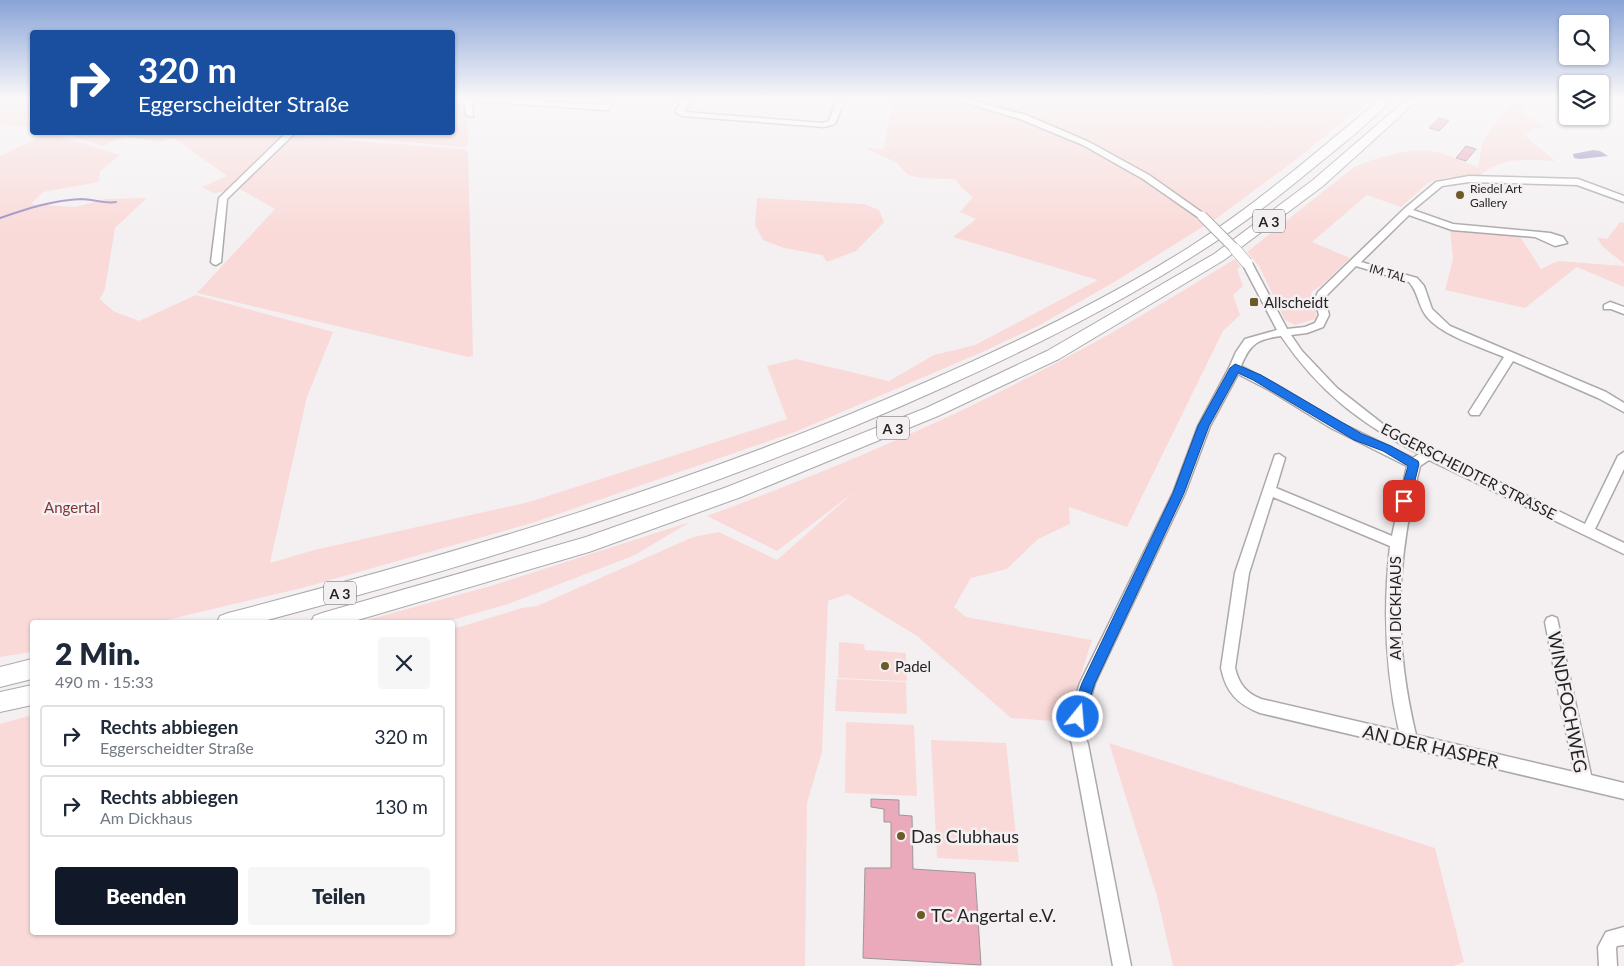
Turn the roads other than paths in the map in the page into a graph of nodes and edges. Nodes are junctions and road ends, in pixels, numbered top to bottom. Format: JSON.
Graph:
{"nodes":[{"id":1,"x":279,"y":144,"type":"edge"},
{"id":2,"x":1085,"y":144,"type":"edge"},
{"id":3,"x":1331,"y":144,"type":"edge"},
{"id":4,"x":1361,"y":144,"type":"edge"},
{"id":5,"x":1361,"y":159,"type":"dead end"},
{"id":6,"x":1318,"y":183,"type":"junction"},
{"id":7,"x":1624,"y":199,"type":"edge"},
{"id":8,"x":1406,"y":210,"type":"junction"},
{"id":9,"x":1545,"y":237,"type":"dead end"},
{"id":10,"x":216,"y":262,"type":"dead end"},
{"id":11,"x":1354,"y":264,"type":"junction"},
{"id":12,"x":1618,"y":294,"type":"dead end"},
{"id":13,"x":1624,"y":311,"type":"edge"},
{"id":14,"x":1284,"y":333,"type":"junction"},
{"id":15,"x":1510,"y":356,"type":"junction"},
{"id":16,"x":1235,"y":368,"type":"junction"},
{"id":17,"x":1624,"y":408,"type":"edge"},
{"id":18,"x":1475,"y":412,"type":"dead end"},
{"id":19,"x":1428,"y":454,"type":"junction"},
{"id":20,"x":1624,"y":456,"type":"edge"},
{"id":21,"x":1279,"y":458,"type":"dead end"},
{"id":22,"x":1414,"y":464,"type":"junction"},
{"id":23,"x":1268,"y":490,"type":"junction"},
{"id":24,"x":1588,"y":531,"type":"junction"},
{"id":25,"x":1396,"y":543,"type":"junction"},
{"id":26,"x":1624,"y":549,"type":"edge"},
{"id":27,"x":235,"y":620,"type":"edge"},
{"id":28,"x":329,"y":620,"type":"edge"},
{"id":29,"x":1552,"y":622,"type":"dead end"},
{"id":30,"x":30,"y":670,"type":"edge"},
{"id":31,"x":0,"y":677,"type":"edge"},
{"id":32,"x":30,"y":695,"type":"edge"},
{"id":33,"x":0,"y":702,"type":"edge"},
{"id":34,"x":1409,"y":741,"type":"junction"},
{"id":35,"x":1584,"y":782,"type":"junction"},
{"id":36,"x":1624,"y":791,"type":"edge"},
{"id":37,"x":1624,"y":936,"type":"edge"},
{"id":38,"x":1122,"y":966,"type":"edge"},
{"id":39,"x":1608,"y":966,"type":"edge"}],
"edges":[{"from":1,"to":10,"type":"street"},
{"from":2,"to":14,"type":"street","name":"EGGERSCHEIDTER STRASSE","bridge":true},
{"from":3,"to":27,"type":"highway","number":"A 3"},
{"from":4,"to":6,"type":"highway","number":"A 3"},
{"from":5,"to":6,"type":"highway"},
{"from":6,"to":28,"type":"highway","number":"A 3"},
{"from":7,"to":8,"type":"street"},
{"from":8,"to":9,"type":"street"},
{"from":8,"to":11,"type":"street"},
{"from":11,"to":14,"type":"street"},
{"from":11,"to":15,"type":"street","name":"IM TAL"},
{"from":12,"to":13,"type":"street"},
{"from":14,"to":16,"type":"street"},
{"from":14,"to":19,"type":"street","name":"EGGERSCHEIDTER STRASSE"},
{"from":15,"to":17,"type":"street"},
{"from":15,"to":18,"type":"street"},
{"from":16,"to":22,"type":"street","name":"EGGERSCHEIDTER STRASSE"},
{"from":16,"to":38,"type":"street"},
{"from":19,"to":22,"type":"street"},
{"from":19,"to":24,"type":"street","name":"EGGERSCHEIDTER STRASSE"},
{"from":20,"to":24,"type":"street"},
{"from":21,"to":23,"type":"street"},
{"from":22,"to":25,"type":"street","name":"AM DICKHAUS"},
{"from":23,"to":25,"type":"street"},
{"from":23,"to":34,"type":"street","name":"AN DER HASPER"},
{"from":24,"to":26,"type":"street","name":"EGGERSCHEIDTER STRASSE"},
{"from":25,"to":34,"type":"street","name":"AM DICKHAUS"},
{"from":29,"to":35,"type":"street","name":"WINDFOCHWEG"},
{"from":30,"to":31,"type":"highway"},
{"from":32,"to":33,"type":"highway"},
{"from":34,"to":35,"type":"street","name":"AN DER HASPER"},
{"from":35,"to":36,"type":"street","name":"AN DER HASPER"},
{"from":37,"to":39,"type":"street"}]}
